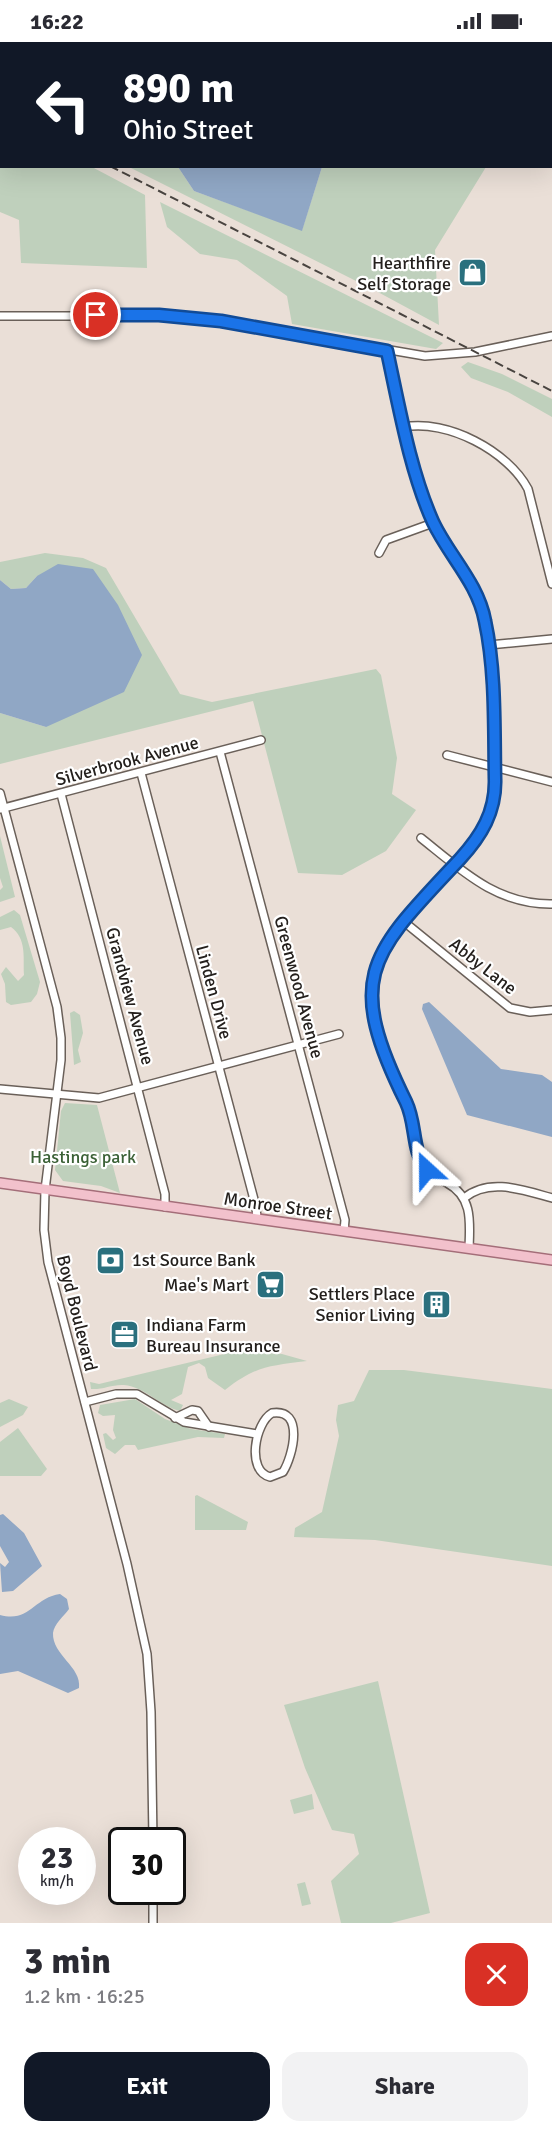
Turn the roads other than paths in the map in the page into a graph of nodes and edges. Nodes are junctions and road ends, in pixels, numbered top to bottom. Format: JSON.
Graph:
{"nodes":[{"id":1,"x":0,"y":316,"type":"edge"},
{"id":2,"x":552,"y":336,"type":"edge"},
{"id":3,"x":387,"y":351,"type":"junction"},
{"id":4,"x":404,"y":427,"type":"junction"},
{"id":5,"x":434,"y":523,"type":"junction"},
{"id":6,"x":379,"y":553,"type":"dead end"},
{"id":7,"x":552,"y":584,"type":"edge"},
{"id":8,"x":552,"y":639,"type":"edge"},
{"id":9,"x":489,"y":645,"type":"junction"},
{"id":10,"x":261,"y":740,"type":"dead end"},
{"id":11,"x":220,"y":752,"type":"junction"},
{"id":12,"x":447,"y":754,"type":"dead end"},
{"id":13,"x":494,"y":767,"type":"junction"},
{"id":14,"x":141,"y":773,"type":"junction"},
{"id":15,"x":552,"y":782,"type":"edge"},
{"id":16,"x":0,"y":794,"type":"edge"},
{"id":17,"x":61,"y":794,"type":"junction"},
{"id":18,"x":2,"y":809,"type":"edge"},
{"id":19,"x":421,"y":838,"type":"dead end"},
{"id":20,"x":454,"y":865,"type":"junction"},
{"id":21,"x":552,"y":904,"type":"edge"},
{"id":22,"x":403,"y":921,"type":"junction"},
{"id":23,"x":552,"y":1010,"type":"edge"},
{"id":24,"x":339,"y":1034,"type":"dead end"},
{"id":25,"x":298,"y":1045,"type":"junction"},
{"id":26,"x":218,"y":1067,"type":"junction"},
{"id":27,"x":0,"y":1089,"type":"edge"},
{"id":28,"x":139,"y":1089,"type":"junction"},
{"id":29,"x":57,"y":1096,"type":"junction"},
{"id":30,"x":0,"y":1183,"type":"edge"},
{"id":31,"x":45,"y":1190,"type":"junction"},
{"id":32,"x":464,"y":1198,"type":"junction"},
{"id":33,"x":552,"y":1198,"type":"edge"},
{"id":34,"x":165,"y":1207,"type":"junction"},
{"id":35,"x":257,"y":1219,"type":"junction"},
{"id":36,"x":344,"y":1231,"type":"junction"},
{"id":37,"x":469,"y":1248,"type":"junction"},
{"id":38,"x":552,"y":1260,"type":"edge"},
{"id":39,"x":84,"y":1402,"type":"junction"},
{"id":40,"x":176,"y":1418,"type":"junction"},
{"id":41,"x":209,"y":1426,"type":"junction"},
{"id":42,"x":257,"y":1434,"type":"junction"},
{"id":43,"x":153,"y":1827,"type":"edge"},
{"id":44,"x":153,"y":1905,"type":"edge"},
{"id":45,"x":153,"y":1923,"type":"edge"}],
"edges":[{"from":1,"to":3,"type":"street"},
{"from":2,"to":3,"type":"street"},
{"from":3,"to":4,"type":"street"},
{"from":4,"to":5,"type":"street"},
{"from":4,"to":7,"type":"street"},
{"from":5,"to":6,"type":"street"},
{"from":5,"to":9,"type":"street"},
{"from":8,"to":9,"type":"street"},
{"from":9,"to":13,"type":"street"},
{"from":10,"to":11,"type":"street","name":"Silverbrook Avenue"},
{"from":11,"to":14,"type":"street","name":"Silverbrook Avenue"},
{"from":11,"to":25,"type":"street","name":"Greenwood Avenue"},
{"from":12,"to":13,"type":"street"},
{"from":13,"to":15,"type":"street"},
{"from":13,"to":20,"type":"street"},
{"from":14,"to":17,"type":"street","name":"Silverbrook Avenue"},
{"from":14,"to":26,"type":"street","name":"Linden Drive"},
{"from":16,"to":18,"type":"street","name":"Boyd Boulevard"},
{"from":17,"to":18,"type":"street","name":"Silverbrook Avenue"},
{"from":17,"to":28,"type":"street","name":"Grandview Avenue"},
{"from":18,"to":29,"type":"street","name":"Boyd Boulevard"},
{"from":19,"to":20,"type":"street"},
{"from":20,"to":21,"type":"street"},
{"from":20,"to":22,"type":"street"},
{"from":22,"to":23,"type":"street","name":"Abby Lane"},
{"from":22,"to":32,"type":"street"},
{"from":24,"to":25,"type":"street"},
{"from":25,"to":26,"type":"street"},
{"from":25,"to":36,"type":"street","name":"Greenwood Avenue"},
{"from":26,"to":28,"type":"street"},
{"from":26,"to":35,"type":"street","name":"Linden Drive"},
{"from":27,"to":29,"type":"street"},
{"from":28,"to":29,"type":"street"},
{"from":28,"to":34,"type":"street","name":"Grandview Avenue"},
{"from":29,"to":31,"type":"street","name":"Boyd Boulevard"},
{"from":30,"to":31,"type":"main road","name":"Monroe Street"},
{"from":31,"to":34,"type":"main road","name":"Monroe Street"},
{"from":31,"to":39,"type":"street","name":"Boyd Boulevard"},
{"from":32,"to":33,"type":"street"},
{"from":32,"to":37,"type":"street"},
{"from":34,"to":35,"type":"main road","name":"Monroe Street"},
{"from":35,"to":36,"type":"main road","name":"Monroe Street"},
{"from":36,"to":37,"type":"main road","name":"Monroe Street"},
{"from":37,"to":38,"type":"main road","name":"Monroe Street"},
{"from":39,"to":40,"type":"street"},
{"from":39,"to":43,"type":"street","name":"Boyd Boulevard"},
{"from":40,"to":41,"type":"street"},
{"from":40,"to":41,"type":"street"},
{"from":41,"to":42,"type":"street"},
{"from":42,"to":42,"type":"street"},
{"from":44,"to":45,"type":"street"}]}
